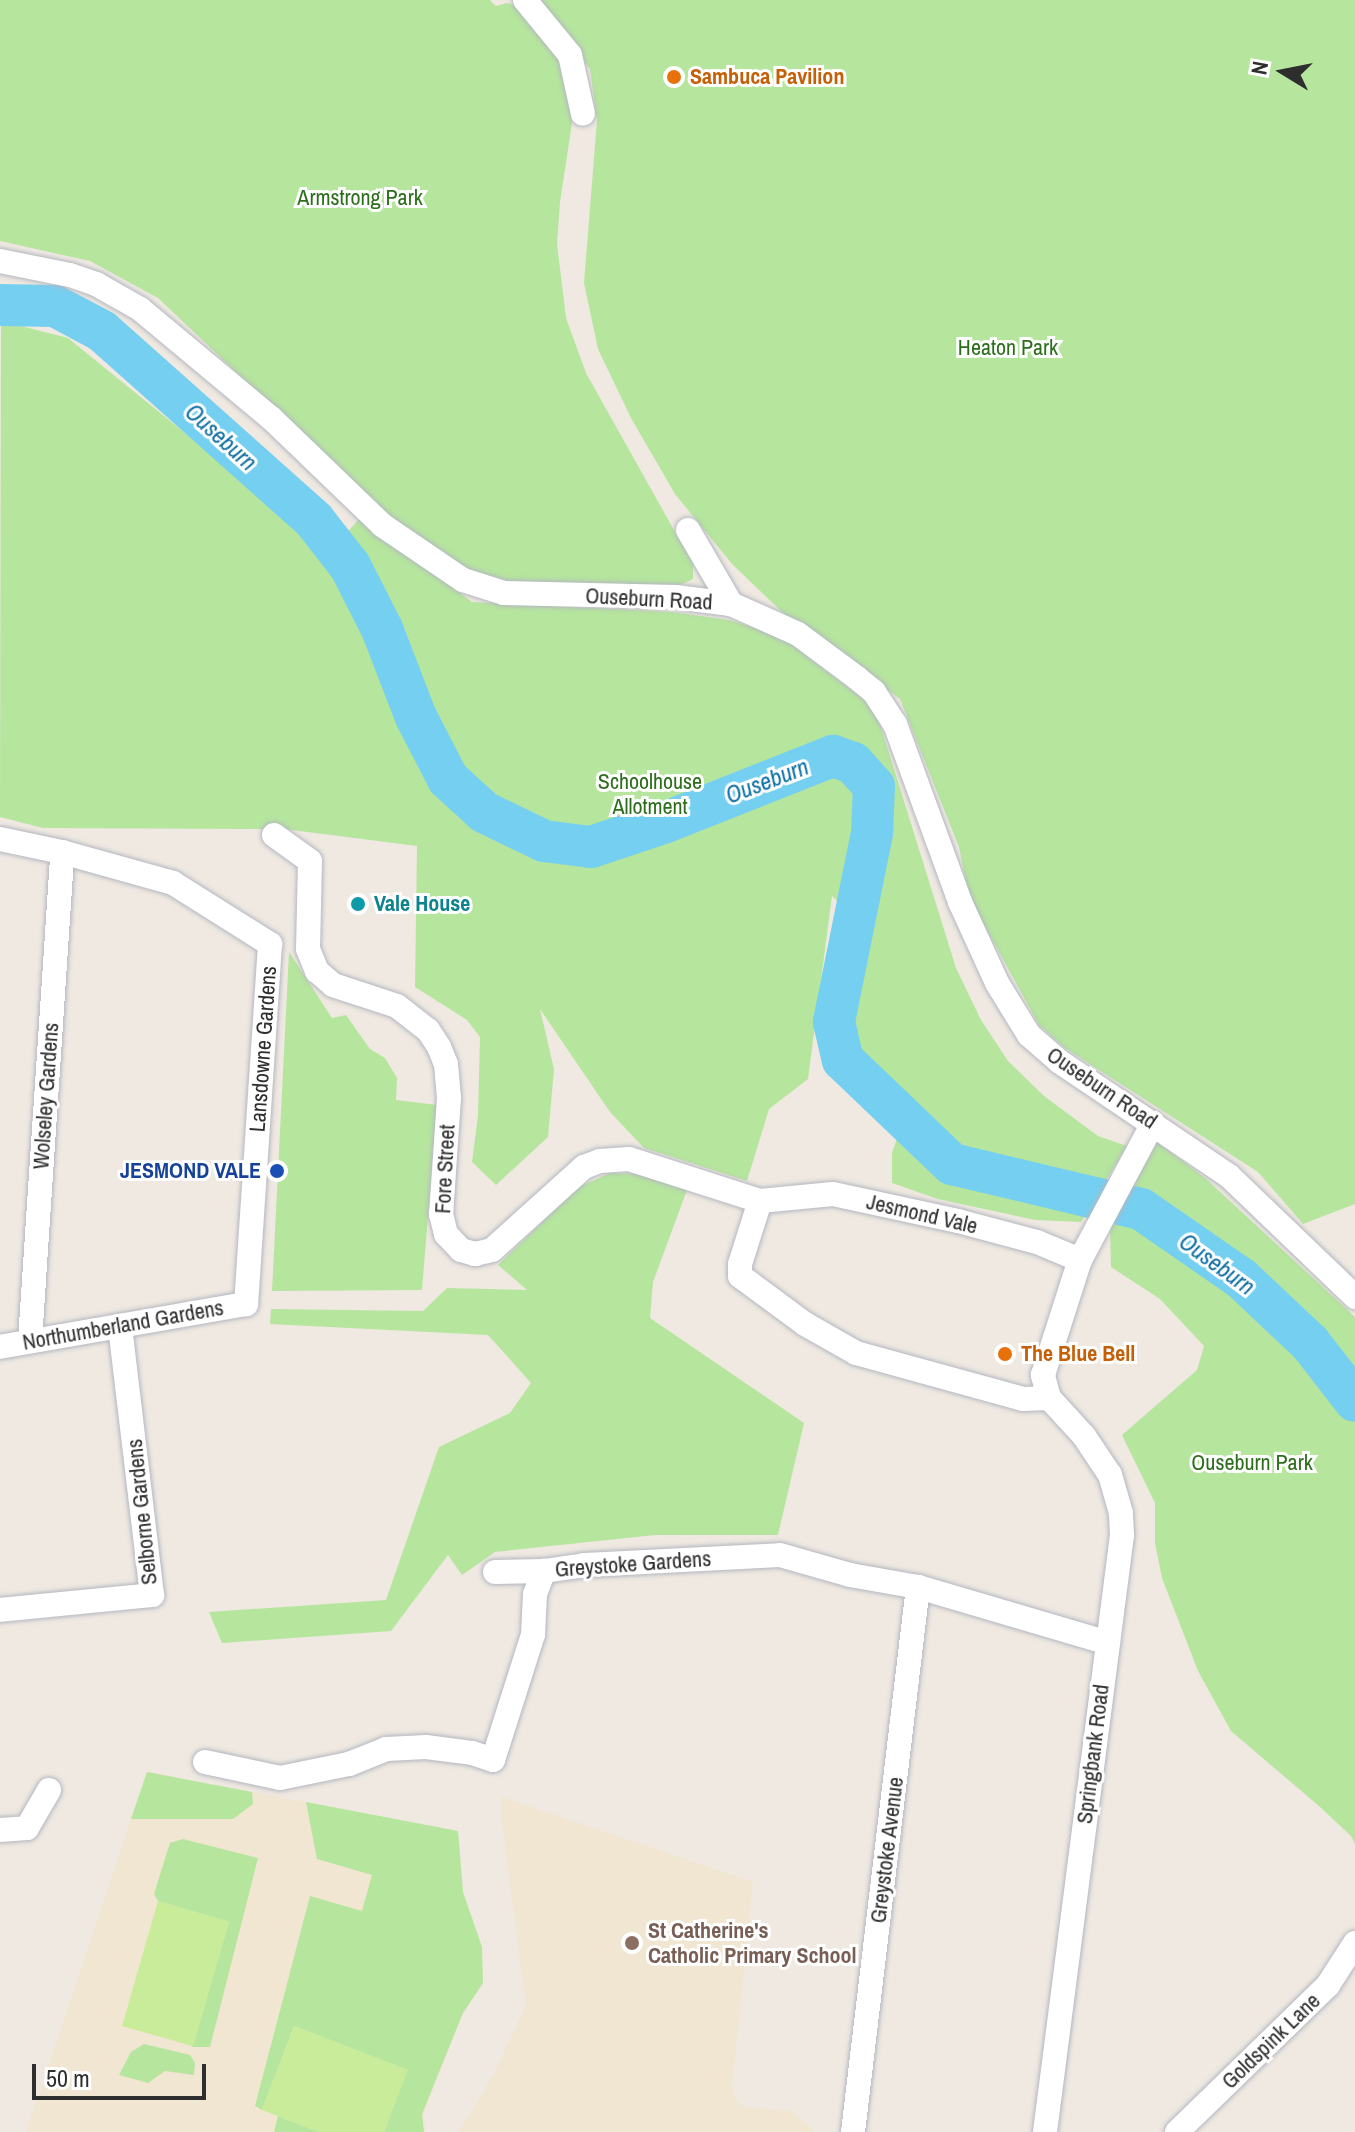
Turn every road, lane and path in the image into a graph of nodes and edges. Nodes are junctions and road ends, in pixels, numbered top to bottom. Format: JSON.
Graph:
{"nodes":[{"id":1,"x":525,"y":0,"type":"edge"},
{"id":2,"x":583,"y":114,"type":"dead end"},
{"id":3,"x":0,"y":261,"type":"edge"},
{"id":4,"x":688,"y":530,"type":"dead end"},
{"id":5,"x":731,"y":604,"type":"junction"},
{"id":6,"x":274,"y":835,"type":"dead end"},
{"id":7,"x":0,"y":839,"type":"edge"},
{"id":8,"x":62,"y":852,"type":"junction"},
{"id":9,"x":1153,"y":1123,"type":"junction"},
{"id":10,"x":760,"y":1201,"type":"junction"},
{"id":11,"x":1080,"y":1260,"type":"junction"},
{"id":12,"x":1355,"y":1297,"type":"edge"},
{"id":13,"x":246,"y":1304,"type":"joint"},
{"id":14,"x":120,"y":1326,"type":"junction"},
{"id":15,"x":30,"y":1340,"type":"junction"},
{"id":16,"x":0,"y":1347,"type":"edge"},
{"id":17,"x":1049,"y":1398,"type":"junction"},
{"id":18,"x":544,"y":1571,"type":"junction"},
{"id":19,"x":495,"y":1572,"type":"dead end"},
{"id":20,"x":918,"y":1587,"type":"junction"},
{"id":21,"x":0,"y":1610,"type":"edge"},
{"id":22,"x":1108,"y":1643,"type":"junction"},
{"id":23,"x":205,"y":1762,"type":"dead end"},
{"id":24,"x":49,"y":1790,"type":"dead end"},
{"id":25,"x":0,"y":1830,"type":"edge"},
{"id":26,"x":1355,"y":1943,"type":"edge"},
{"id":27,"x":854,"y":2122,"type":"edge"},
{"id":28,"x":1045,"y":2132,"type":"edge"},
{"id":29,"x":1177,"y":2132,"type":"edge"}],
"edges":[{"from":1,"to":2,"type":"street"},
{"from":3,"to":5,"type":"street","name":"Ouseburn Road"},
{"from":4,"to":5,"type":"street"},
{"from":5,"to":9,"type":"street","name":"Ouseburn Road"},
{"from":6,"to":10,"type":"street","name":"Fore Street"},
{"from":7,"to":8,"type":"street","name":"Lansdowne Gardens"},
{"from":8,"to":13,"type":"street","name":"Lansdowne Gardens"},
{"from":8,"to":15,"type":"street","name":"Wolseley Gardens"},
{"from":9,"to":11,"type":"street"},
{"from":9,"to":12,"type":"street","name":"Ouseburn Road"},
{"from":10,"to":11,"type":"street","name":"Jesmond Vale"},
{"from":10,"to":17,"type":"street"},
{"from":11,"to":17,"type":"street"},
{"from":13,"to":14,"type":"street","name":"Northumberland Gardens"},
{"from":14,"to":15,"type":"street","name":"Northumberland Gardens"},
{"from":14,"to":21,"type":"street","name":"Selborne Gardens"},
{"from":15,"to":16,"type":"street","name":"Northumberland Gardens"},
{"from":17,"to":22,"type":"street","name":"Springbank Road"},
{"from":18,"to":19,"type":"street"},
{"from":18,"to":20,"type":"street","name":"Greystoke Gardens"},
{"from":18,"to":23,"type":"street","name":"Greystoke Gardens"},
{"from":20,"to":22,"type":"street","name":"Greystoke Gardens"},
{"from":20,"to":27,"type":"street","name":"Greystoke Avenue"},
{"from":22,"to":28,"type":"street","name":"Springbank Road"},
{"from":24,"to":25,"type":"street"},
{"from":26,"to":29,"type":"street","name":"Goldspink Lane"}]}
